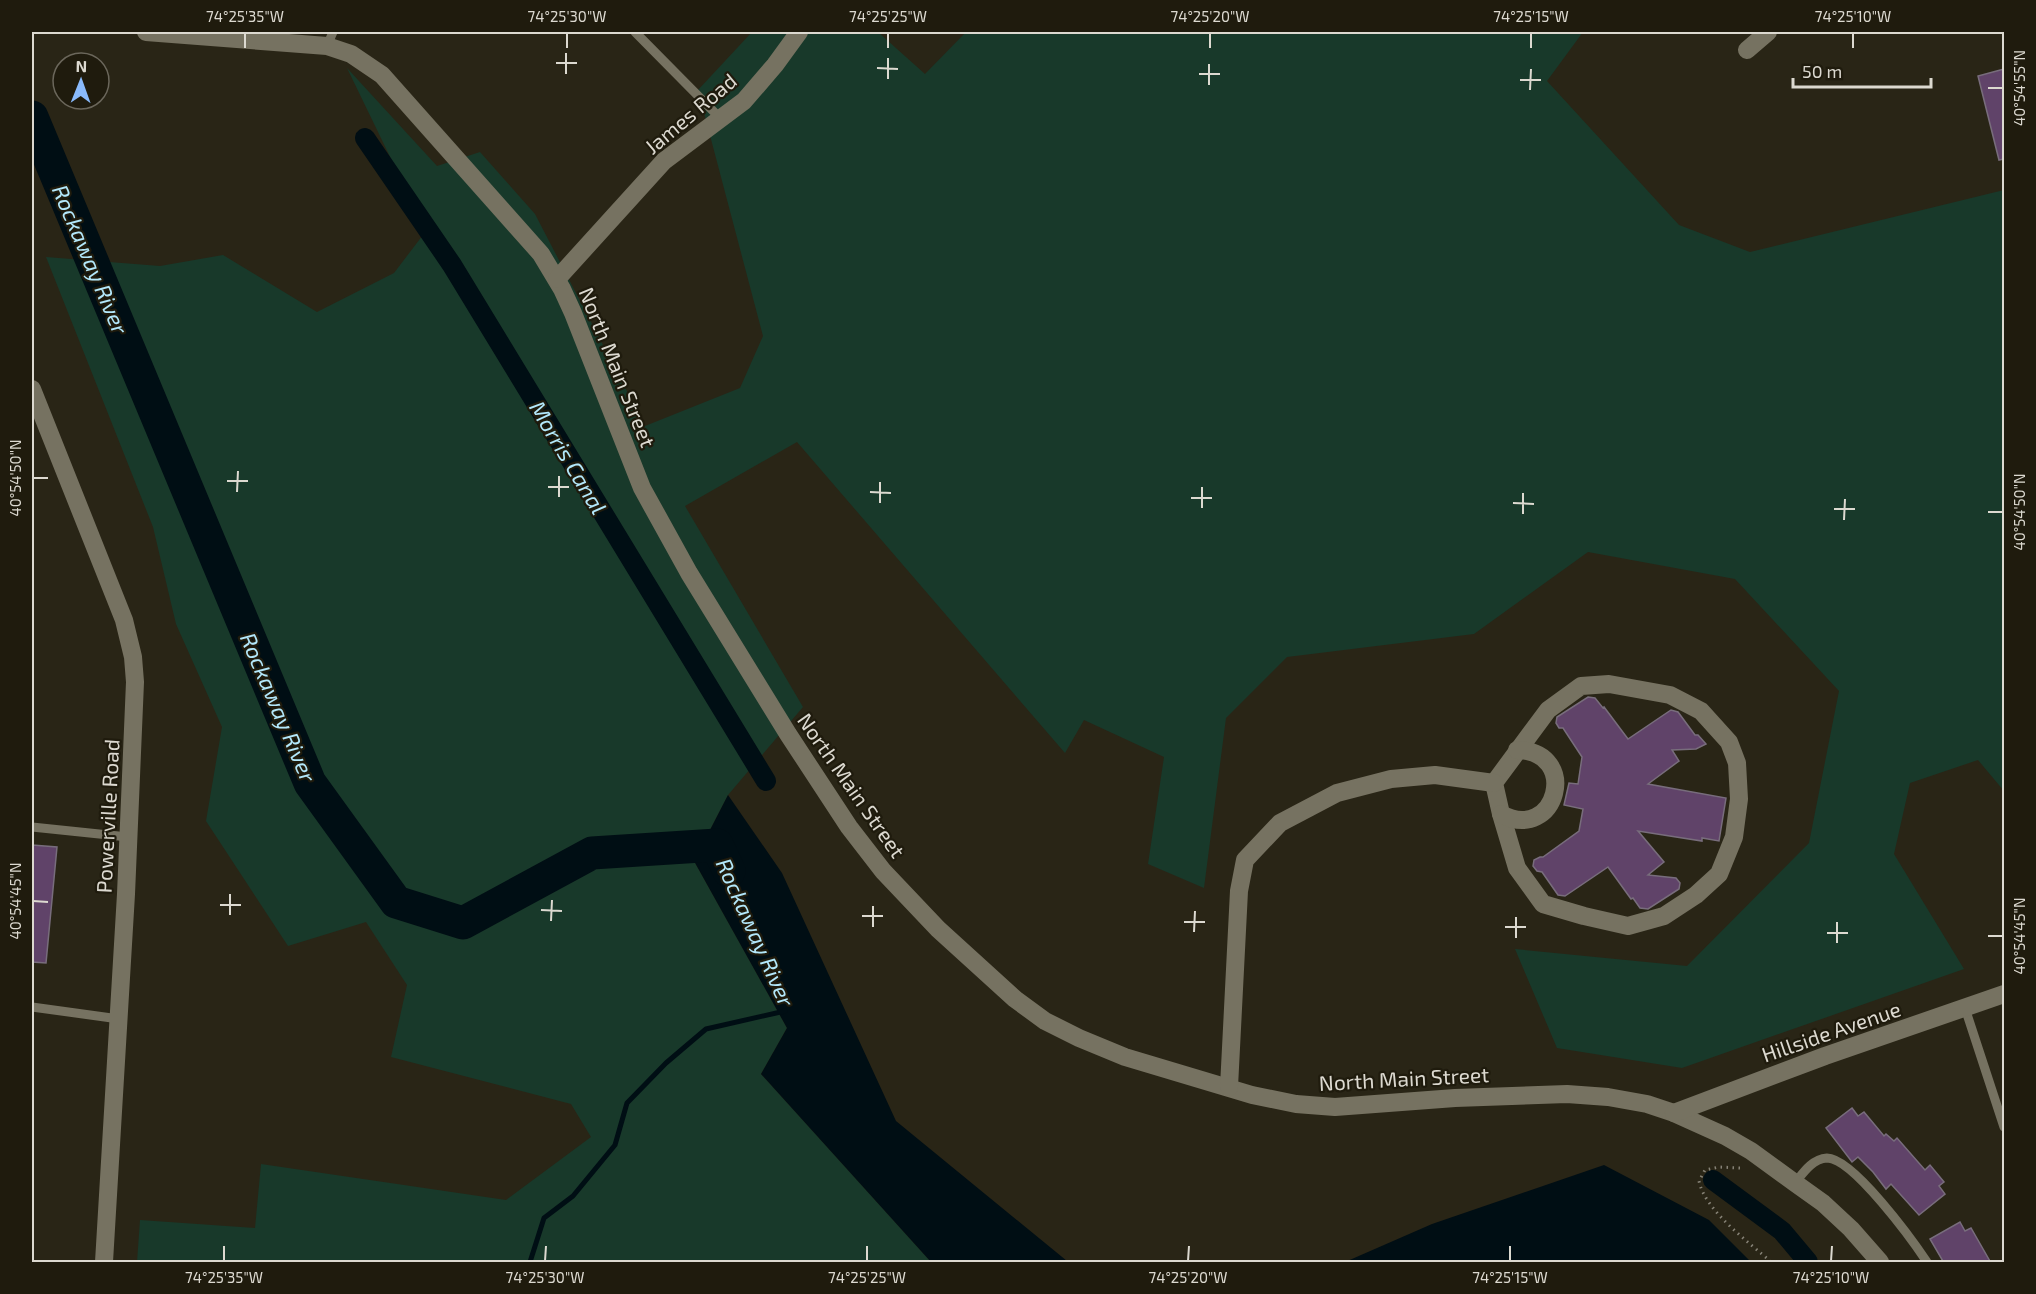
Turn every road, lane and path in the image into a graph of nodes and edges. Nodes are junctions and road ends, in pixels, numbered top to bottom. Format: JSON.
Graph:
{"nodes":[{"id":1,"x":146,"y":32,"type":"edge"},
{"id":2,"x":635,"y":32,"type":"edge"},
{"id":3,"x":799,"y":32,"type":"edge"},
{"id":4,"x":1768,"y":32,"type":"edge"},
{"id":5,"x":330,"y":39,"type":"edge"},
{"id":6,"x":1747,"y":50,"type":"dead end"},
{"id":7,"x":721,"y":119,"type":"junction"},
{"id":8,"x":557,"y":279,"type":"junction"},
{"id":9,"x":32,"y":389,"type":"edge"},
{"id":10,"x":1517,"y":750,"type":"junction"},
{"id":11,"x":1494,"y":783,"type":"junction"},
{"id":12,"x":1501,"y":814,"type":"junction"},
{"id":13,"x":32,"y":827,"type":"edge"},
{"id":14,"x":128,"y":837,"type":"junction"},
{"id":15,"x":2004,"y":994,"type":"edge"},
{"id":16,"x":32,"y":1006,"type":"edge"},
{"id":17,"x":1965,"y":1008,"type":"junction"},
{"id":18,"x":118,"y":1019,"type":"junction"},
{"id":19,"x":1228,"y":1087,"type":"junction"},
{"id":20,"x":1674,"y":1113,"type":"junction"},
{"id":21,"x":2004,"y":1127,"type":"edge"},
{"id":22,"x":1740,"y":1168,"type":"dead end"},
{"id":23,"x":1795,"y":1183,"type":"junction"},
{"id":24,"x":104,"y":1263,"type":"edge"},
{"id":25,"x":1771,"y":1263,"type":"edge"},
{"id":26,"x":1880,"y":1263,"type":"edge"},
{"id":27,"x":1928,"y":1263,"type":"edge"}],
"edges":[{"from":1,"to":5,"type":"street","name":"North Main Street"},
{"from":2,"to":7,"type":"lane"},
{"from":3,"to":7,"type":"street","name":"James Road"},
{"from":4,"to":6,"type":"street"},
{"from":5,"to":8,"type":"street","name":"North Main Street"},
{"from":7,"to":8,"type":"street","name":"James Road"},
{"from":8,"to":19,"type":"street","name":"North Main Street"},
{"from":9,"to":14,"type":"street","name":"Powerville Road"},
{"from":10,"to":11,"type":"street"},
{"from":10,"to":12,"type":"street"},
{"from":10,"to":12,"type":"street"},
{"from":11,"to":12,"type":"street"},
{"from":11,"to":19,"type":"street"},
{"from":13,"to":14,"type":"lane"},
{"from":14,"to":18,"type":"street","name":"Powerville Road"},
{"from":15,"to":17,"type":"street","name":"Hillside Avenue"},
{"from":16,"to":18,"type":"lane"},
{"from":17,"to":20,"type":"street","name":"Hillside Avenue"},
{"from":17,"to":21,"type":"lane"},
{"from":18,"to":24,"type":"street","name":"Powerville Road"},
{"from":19,"to":20,"type":"street","name":"North Main Street"},
{"from":20,"to":23,"type":"street","name":"North Main Street"},
{"from":22,"to":25,"type":"path"},
{"from":23,"to":26,"type":"street","name":"North Main Street"},
{"from":23,"to":27,"type":"lane"}]}
